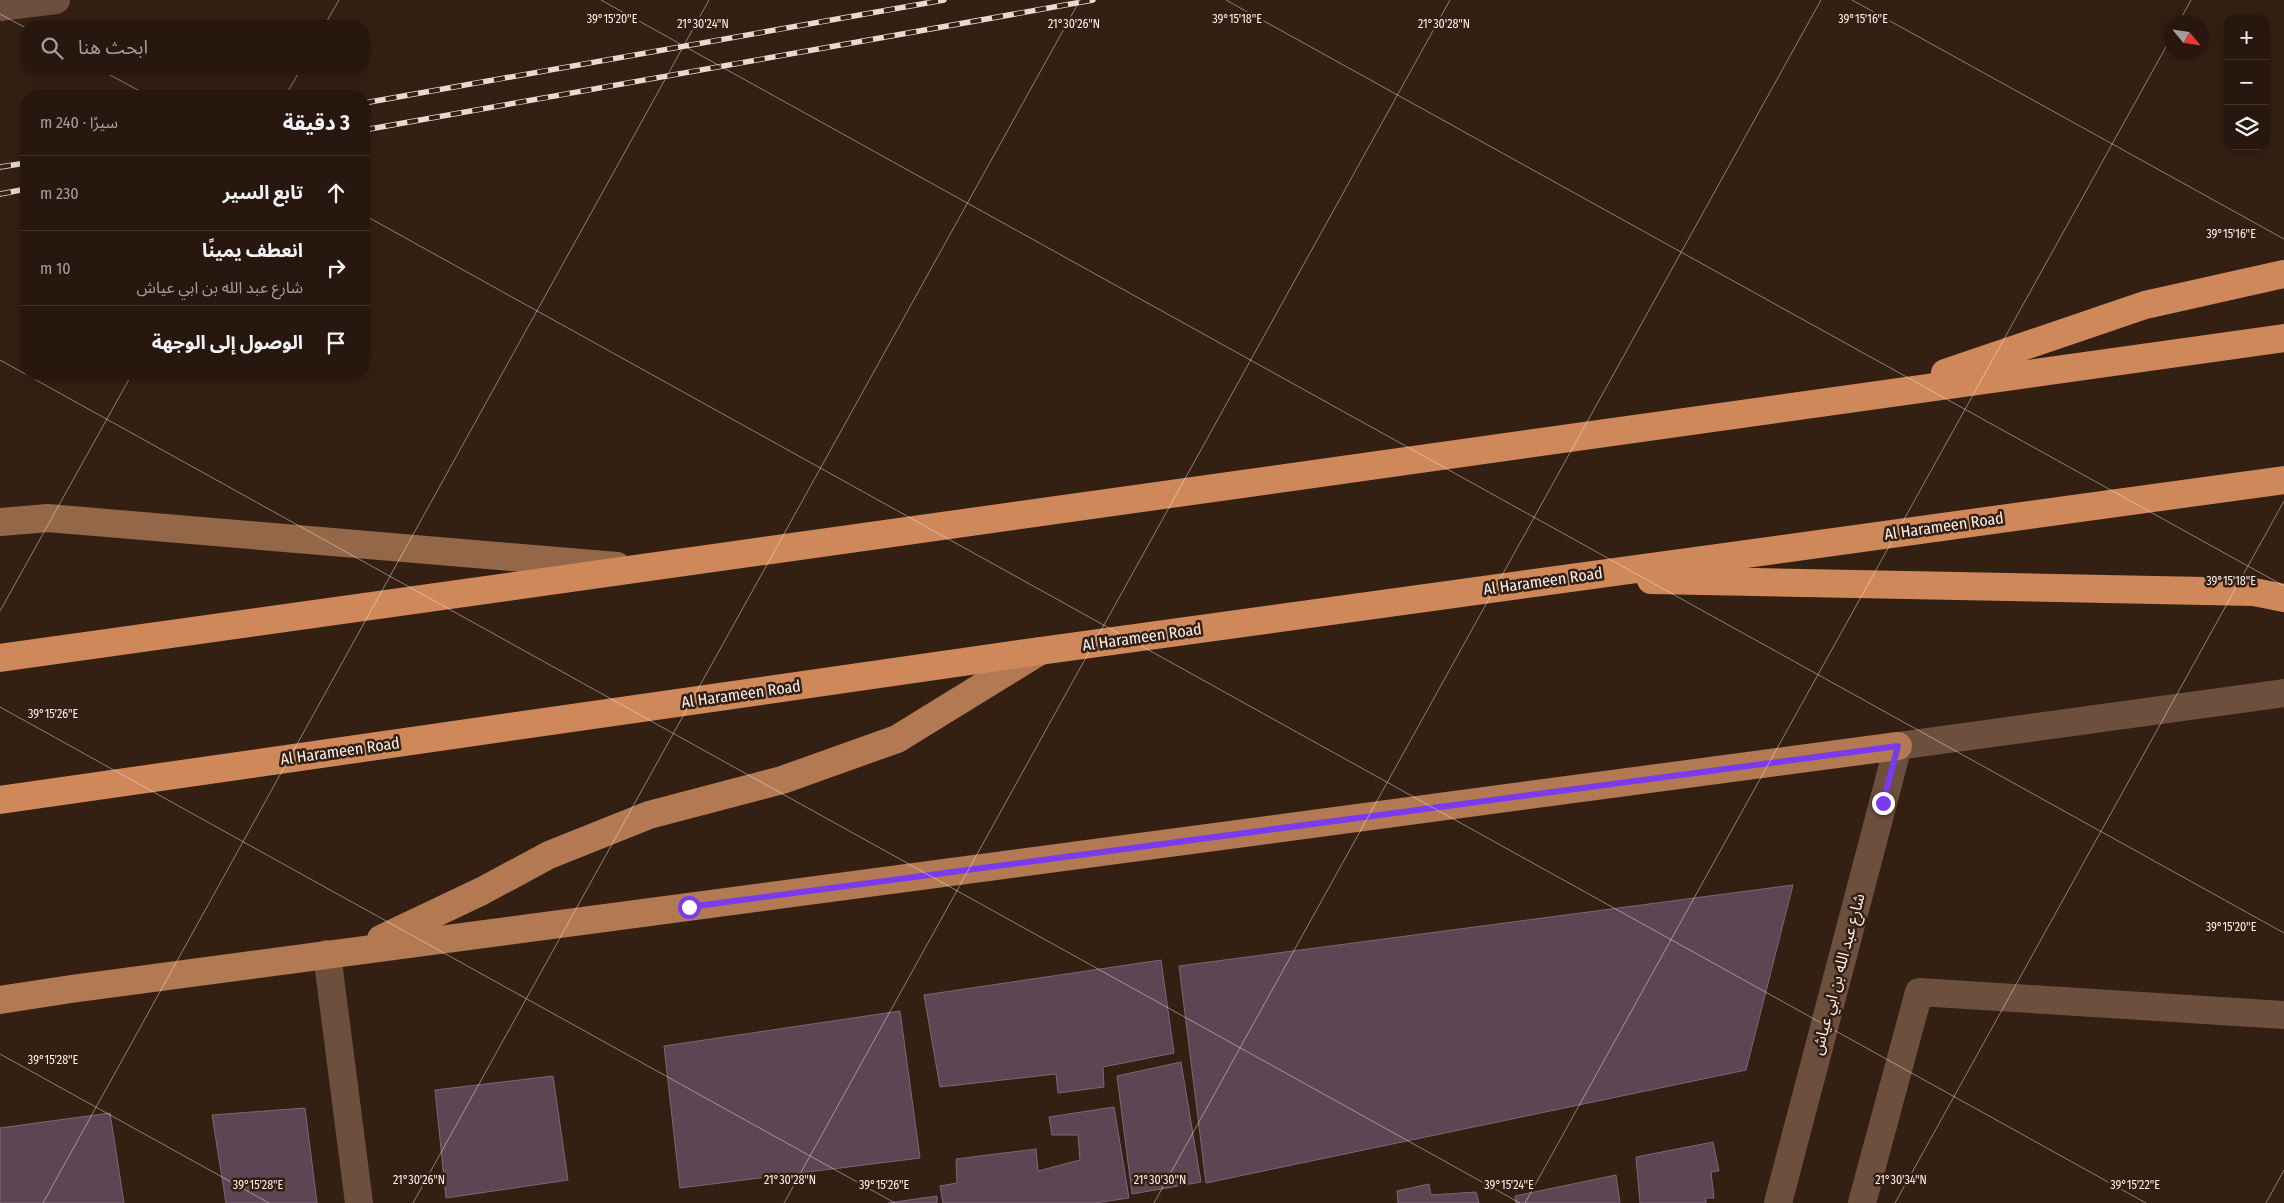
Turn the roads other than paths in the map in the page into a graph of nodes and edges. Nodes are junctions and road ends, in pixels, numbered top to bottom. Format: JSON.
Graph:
{"nodes":[{"id":1,"x":56,"y":0,"type":"edge"},
{"id":2,"x":0,"y":7,"type":"edge"},
{"id":3,"x":2284,"y":274,"type":"edge"},
{"id":4,"x":2284,"y":338,"type":"edge"},
{"id":5,"x":1884,"y":394,"type":"junction"},
{"id":6,"x":2284,"y":480,"type":"edge"},
{"id":7,"x":0,"y":522,"type":"edge"},
{"id":8,"x":638,"y":568,"type":"junction"},
{"id":9,"x":1564,"y":578,"type":"junction"},
{"id":10,"x":2284,"y":598,"type":"edge"},
{"id":11,"x":1040,"y":651,"type":"junction"},
{"id":12,"x":0,"y":658,"type":"edge"},
{"id":13,"x":2284,"y":693,"type":"edge"},
{"id":14,"x":1898,"y":746,"type":"junction"},
{"id":15,"x":0,"y":800,"type":"edge"},
{"id":16,"x":357,"y":951,"type":"junction"},
{"id":17,"x":327,"y":954,"type":"junction"},
{"id":18,"x":0,"y":1000,"type":"edge"},
{"id":19,"x":2284,"y":1015,"type":"edge"},
{"id":20,"x":359,"y":1203,"type":"edge"},
{"id":21,"x":1778,"y":1203,"type":"edge"},
{"id":22,"x":1862,"y":1203,"type":"edge"}],
"edges":[{"from":1,"to":2,"type":"street"},
{"from":3,"to":5,"type":"highway"},
{"from":4,"to":5,"type":"highway"},
{"from":5,"to":8,"type":"highway"},
{"from":6,"to":9,"type":"highway","name":"Al Harameen Road"},
{"from":7,"to":8,"type":"main road"},
{"from":8,"to":12,"type":"highway"},
{"from":9,"to":10,"type":"highway"},
{"from":9,"to":11,"type":"highway","name":"Al Harameen Road"},
{"from":11,"to":15,"type":"highway","name":"Al Harameen Road"},
{"from":11,"to":16,"type":"main road"},
{"from":13,"to":14,"type":"street"},
{"from":14,"to":16,"type":"main road"},
{"from":14,"to":21,"type":"street","name":"شارع عبد الله بن ابي عياش"},
{"from":16,"to":17,"type":"main road"},
{"from":17,"to":18,"type":"main road"},
{"from":17,"to":20,"type":"street"},
{"from":19,"to":22,"type":"street"}]}
